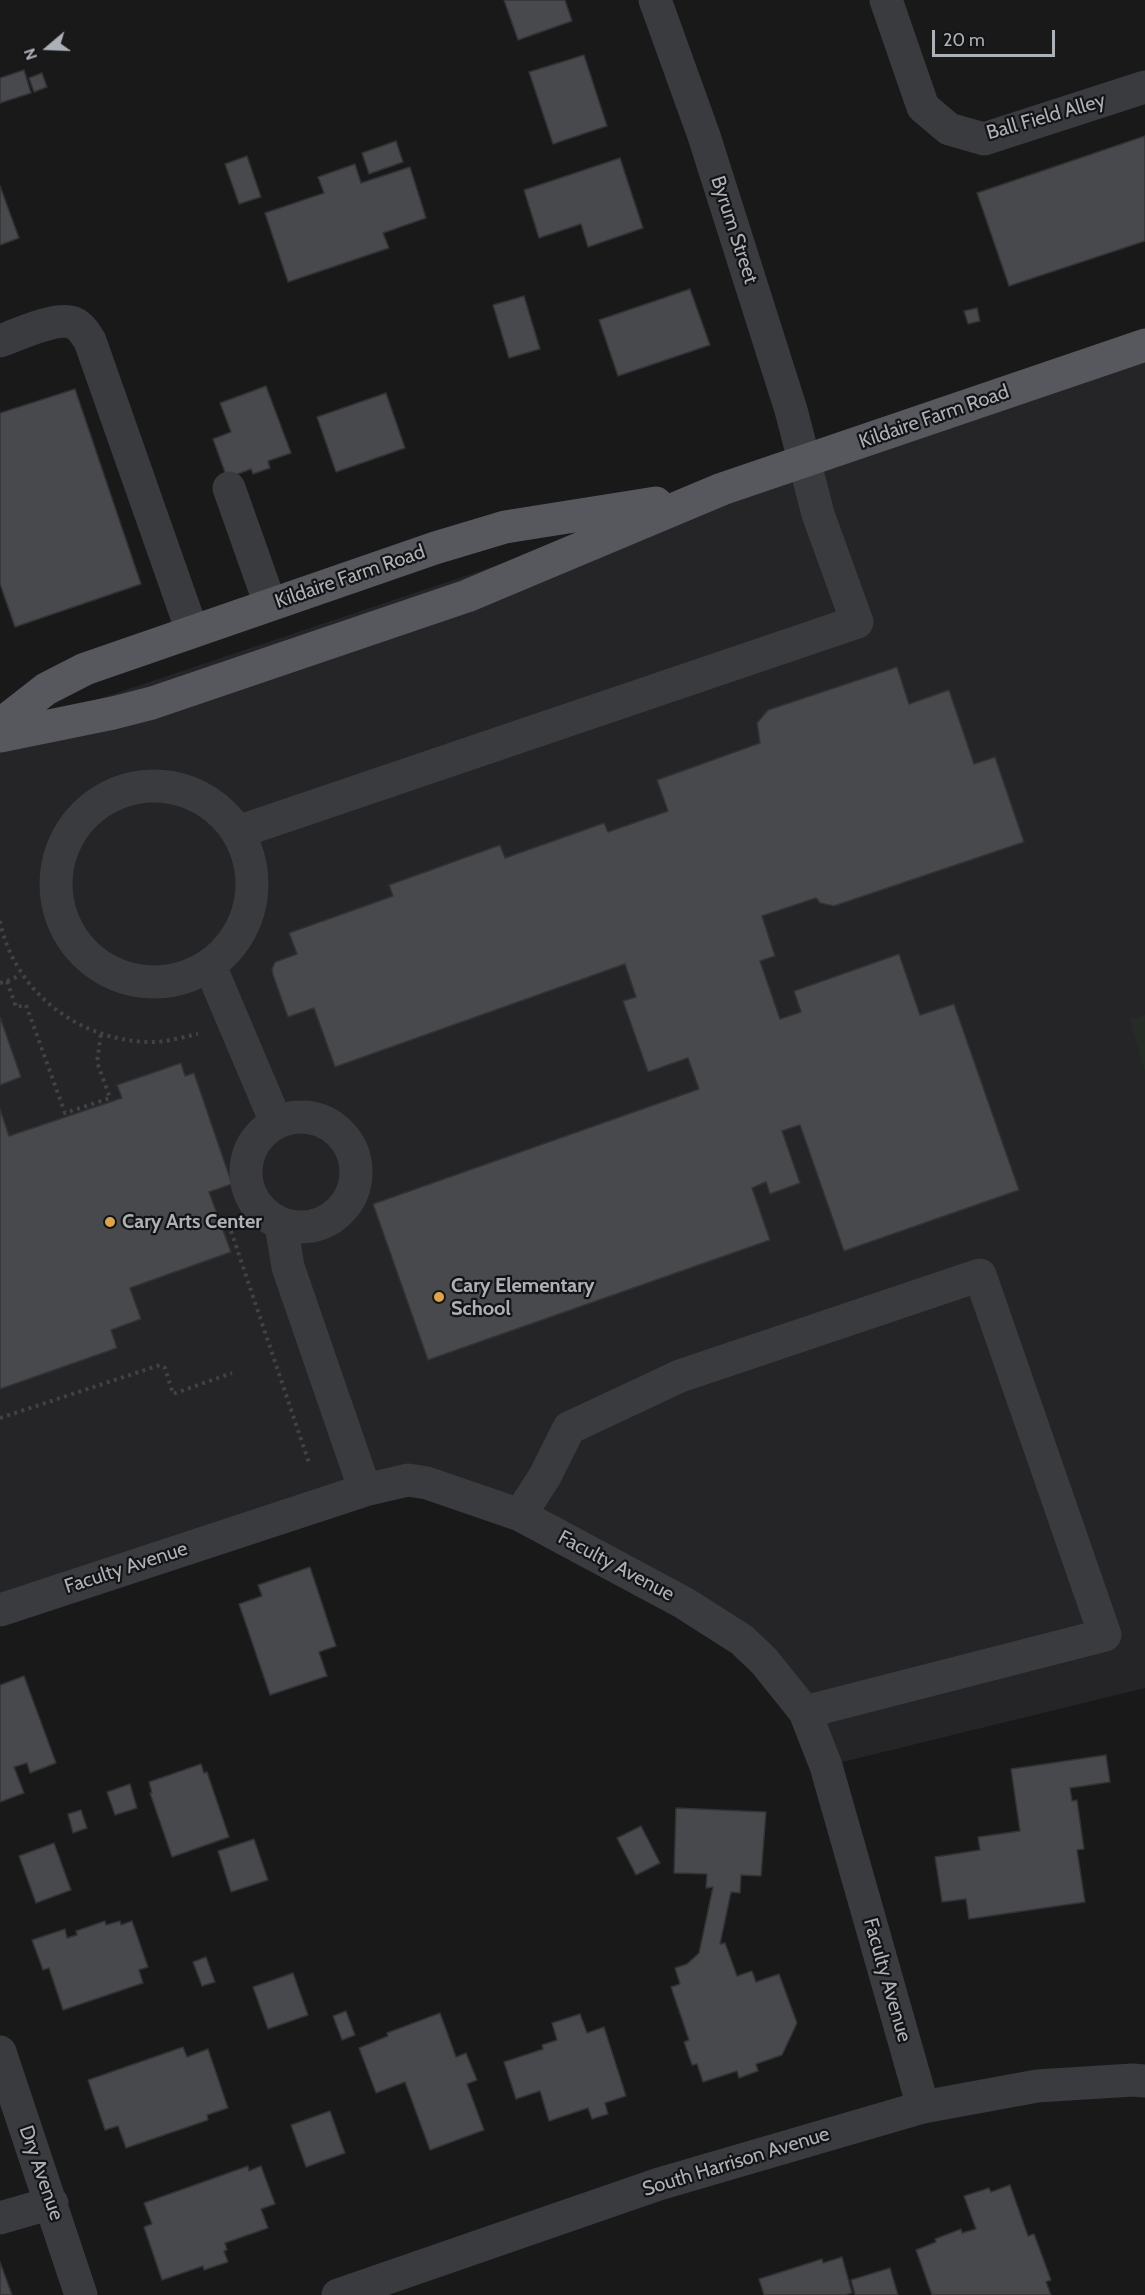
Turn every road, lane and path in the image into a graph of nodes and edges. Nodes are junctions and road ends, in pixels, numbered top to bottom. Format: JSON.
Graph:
{"nodes":[{"id":1,"x":655,"y":0,"type":"edge"},
{"id":2,"x":886,"y":0,"type":"edge"},
{"id":3,"x":1145,"y":87,"type":"edge"},
{"id":4,"x":0,"y":341,"type":"edge"},
{"id":5,"x":1145,"y":345,"type":"edge"},
{"id":6,"x":805,"y":462,"type":"junction"},
{"id":7,"x":230,"y":488,"type":"dead end"},
{"id":8,"x":722,"y":489,"type":"junction"},
{"id":9,"x":270,"y":604,"type":"junction"},
{"id":10,"x":192,"y":632,"type":"junction"},
{"id":11,"x":0,"y":724,"type":"edge"},
{"id":12,"x":0,"y":736,"type":"edge"},
{"id":13,"x":238,"y":832,"type":"junction"},
{"id":14,"x":0,"y":921,"type":"edge"},
{"id":15,"x":210,"y":966,"type":"junction"},
{"id":16,"x":21,"y":975,"type":"junction"},
{"id":17,"x":7,"y":981,"type":"junction"},
{"id":18,"x":0,"y":983,"type":"edge"},
{"id":19,"x":207,"y":1032,"type":"dead end"},
{"id":20,"x":101,"y":1033,"type":"junction"},
{"id":21,"x":276,"y":1122,"type":"junction"},
{"id":22,"x":281,"y":1224,"type":"junction"},
{"id":23,"x":231,"y":1231,"type":"dead end"},
{"id":24,"x":232,"y":1373,"type":"dead end"},
{"id":25,"x":0,"y":1418,"type":"edge"},
{"id":26,"x":309,"y":1463,"type":"dead end"},
{"id":27,"x":365,"y":1490,"type":"junction"},
{"id":28,"x":520,"y":1515,"type":"junction"},
{"id":29,"x":0,"y":1610,"type":"edge"},
{"id":30,"x":805,"y":1712,"type":"junction"},
{"id":31,"x":0,"y":2052,"type":"edge"},
{"id":32,"x":1145,"y":2081,"type":"edge"},
{"id":33,"x":924,"y":2108,"type":"junction"},
{"id":34,"x":52,"y":2203,"type":"junction"},
{"id":35,"x":0,"y":2218,"type":"edge"},
{"id":36,"x":81,"y":2295,"type":"edge"},
{"id":37,"x":338,"y":2295,"type":"edge"}],
"edges":[{"from":1,"to":6,"type":"street","name":"Byrum Street"},
{"from":2,"to":3,"type":"street","name":"Ball Field Alley"},
{"from":4,"to":10,"type":"street"},
{"from":5,"to":6,"type":"main road","name":"Kildaire Farm Road"},
{"from":6,"to":8,"type":"main road","name":"Kildaire Farm Road"},
{"from":6,"to":13,"type":"street","name":"Byrum Street"},
{"from":7,"to":9,"type":"street"},
{"from":8,"to":9,"type":"main road","name":"Kildaire Farm Road"},
{"from":8,"to":12,"type":"main road","name":"Kildaire Farm Road"},
{"from":9,"to":10,"type":"main road","name":"Kildaire Farm Road"},
{"from":10,"to":11,"type":"main road","name":"Kildaire Farm Road"},
{"from":13,"to":15,"type":"street"},
{"from":13,"to":15,"type":"street"},
{"from":14,"to":16,"type":"path"},
{"from":15,"to":21,"type":"street"},
{"from":16,"to":17,"type":"path"},
{"from":16,"to":20,"type":"path"},
{"from":17,"to":18,"type":"path"},
{"from":17,"to":20,"type":"path"},
{"from":19,"to":20,"type":"path"},
{"from":21,"to":22,"type":"street"},
{"from":21,"to":22,"type":"street"},
{"from":22,"to":27,"type":"street"},
{"from":23,"to":26,"type":"path"},
{"from":24,"to":25,"type":"path"},
{"from":27,"to":28,"type":"street","name":"Faculty Avenue"},
{"from":27,"to":29,"type":"street","name":"Faculty Avenue"},
{"from":28,"to":30,"type":"street","name":"Faculty Avenue"},
{"from":28,"to":30,"type":"street"},
{"from":30,"to":33,"type":"street","name":"Faculty Avenue"},
{"from":31,"to":34,"type":"street","name":"Dry Avenue"},
{"from":32,"to":33,"type":"street","name":"South Harrison Avenue"},
{"from":33,"to":37,"type":"street","name":"South Harrison Avenue"},
{"from":34,"to":35,"type":"street"},
{"from":34,"to":36,"type":"street","name":"Dry Avenue"}]}
